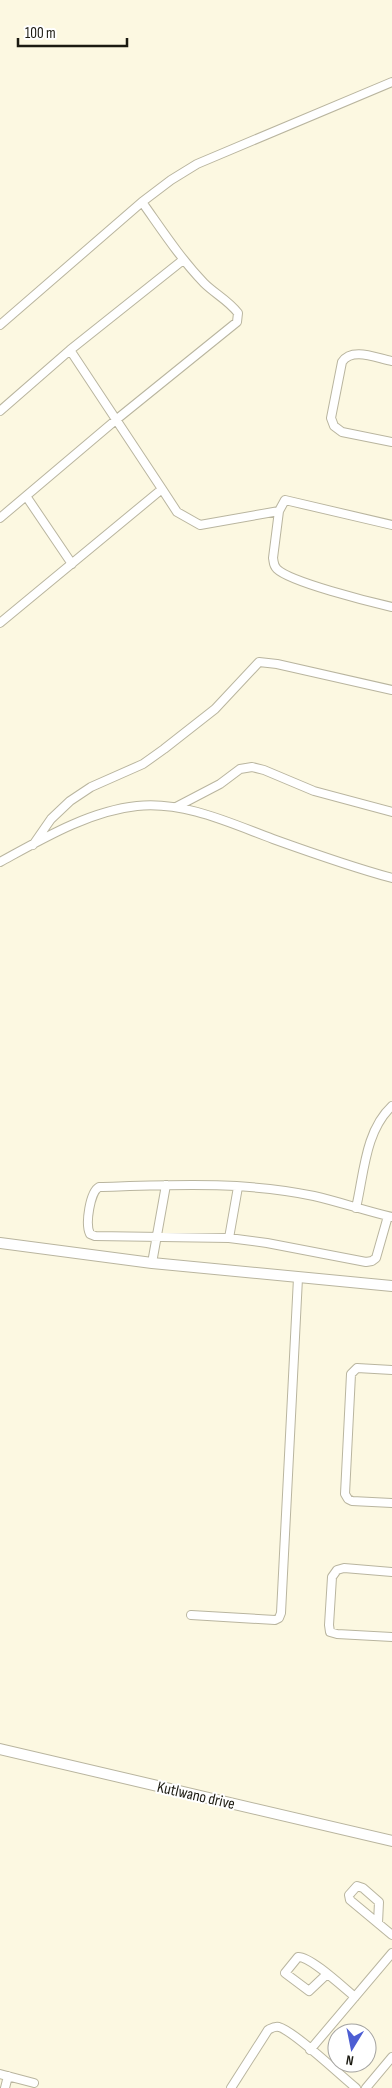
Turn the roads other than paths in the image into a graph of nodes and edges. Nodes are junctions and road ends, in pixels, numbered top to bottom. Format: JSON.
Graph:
{"nodes":[{"id":1,"x":392,"y":82,"type":"edge"},
{"id":2,"x":142,"y":202,"type":"junction"},
{"id":3,"x":183,"y":260,"type":"junction"},
{"id":4,"x":0,"y":325,"type":"edge"},
{"id":5,"x":70,"y":350,"type":"junction"},
{"id":6,"x":392,"y":361,"type":"edge"},
{"id":7,"x":0,"y":411,"type":"edge"},
{"id":8,"x":117,"y":419,"type":"junction"},
{"id":9,"x":392,"y":442,"type":"edge"},
{"id":10,"x":162,"y":490,"type":"junction"},
{"id":11,"x":26,"y":496,"type":"junction"},
{"id":12,"x":280,"y":511,"type":"junction"},
{"id":13,"x":0,"y":518,"type":"edge"},
{"id":14,"x":392,"y":525,"type":"edge"},
{"id":15,"x":72,"y":564,"type":"junction"},
{"id":16,"x":392,"y":608,"type":"edge"},
{"id":17,"x":0,"y":623,"type":"edge"},
{"id":18,"x":392,"y":690,"type":"edge"},
{"id":19,"x":176,"y":807,"type":"junction"},
{"id":20,"x":392,"y":812,"type":"edge"},
{"id":21,"x":33,"y":845,"type":"junction"},
{"id":22,"x":0,"y":862,"type":"edge"},
{"id":23,"x":392,"y":878,"type":"edge"},
{"id":24,"x":392,"y":1106,"type":"edge"},
{"id":25,"x":166,"y":1185,"type":"junction"},
{"id":26,"x":238,"y":1187,"type":"junction"},
{"id":27,"x":356,"y":1208,"type":"junction"},
{"id":28,"x":390,"y":1216,"type":"edge"},
{"id":29,"x":158,"y":1238,"type":"junction"},
{"id":30,"x":229,"y":1238,"type":"junction"},
{"id":31,"x":0,"y":1243,"type":"edge"},
{"id":32,"x":152,"y":1262,"type":"junction"},
{"id":33,"x":298,"y":1278,"type":"junction"},
{"id":34,"x":392,"y":1286,"type":"edge"},
{"id":35,"x":392,"y":1370,"type":"edge"},
{"id":36,"x":392,"y":1504,"type":"edge"},
{"id":37,"x":392,"y":1572,"type":"edge"},
{"id":38,"x":191,"y":1615,"type":"dead end"},
{"id":39,"x":392,"y":1637,"type":"edge"},
{"id":40,"x":0,"y":1749,"type":"edge"},
{"id":41,"x":392,"y":1841,"type":"edge"},
{"id":42,"x":378,"y":1923,"type":"junction"},
{"id":43,"x":392,"y":1935,"type":"edge"},
{"id":44,"x":392,"y":1954,"type":"edge"},
{"id":45,"x":327,"y":1974,"type":"junction"},
{"id":46,"x":355,"y":1997,"type":"junction"},
{"id":47,"x":310,"y":2050,"type":"junction"},
{"id":48,"x":392,"y":2057,"type":"edge"},
{"id":49,"x":0,"y":2074,"type":"edge"},
{"id":50,"x":8,"y":2076,"type":"junction"},
{"id":51,"x":34,"y":2083,"type":"dead end"},
{"id":52,"x":233,"y":2085,"type":"edge"},
{"id":53,"x":5,"y":2088,"type":"edge"},
{"id":54,"x":243,"y":2088,"type":"edge"},
{"id":55,"x":356,"y":2088,"type":"edge"},
{"id":56,"x":366,"y":2088,"type":"edge"}],
"edges":[{"from":1,"to":2,"type":"street"},
{"from":2,"to":3,"type":"street"},
{"from":2,"to":4,"type":"street"},
{"from":3,"to":5,"type":"street"},
{"from":3,"to":8,"type":"street"},
{"from":5,"to":7,"type":"street"},
{"from":5,"to":8,"type":"street"},
{"from":6,"to":9,"type":"street"},
{"from":8,"to":10,"type":"street"},
{"from":8,"to":11,"type":"street"},
{"from":10,"to":12,"type":"street"},
{"from":10,"to":15,"type":"street"},
{"from":11,"to":13,"type":"street"},
{"from":11,"to":15,"type":"street"},
{"from":12,"to":14,"type":"street"},
{"from":12,"to":16,"type":"street"},
{"from":15,"to":17,"type":"street"},
{"from":18,"to":21,"type":"street"},
{"from":19,"to":20,"type":"street"},
{"from":19,"to":21,"type":"street"},
{"from":19,"to":23,"type":"street"},
{"from":21,"to":22,"type":"street"},
{"from":24,"to":27,"type":"street"},
{"from":25,"to":26,"type":"street"},
{"from":25,"to":29,"type":"street"},
{"from":25,"to":29,"type":"street"},
{"from":26,"to":27,"type":"street"},
{"from":26,"to":30,"type":"street"},
{"from":27,"to":28,"type":"street"},
{"from":28,"to":30,"type":"street"},
{"from":29,"to":30,"type":"street"},
{"from":29,"to":32,"type":"street"},
{"from":31,"to":32,"type":"street"},
{"from":32,"to":33,"type":"street"},
{"from":33,"to":34,"type":"street"},
{"from":33,"to":38,"type":"street"},
{"from":35,"to":36,"type":"street"},
{"from":37,"to":39,"type":"street"},
{"from":40,"to":41,"type":"street","name":"Kutlwano drive"},
{"from":42,"to":42,"type":"street"},
{"from":42,"to":43,"type":"street"},
{"from":44,"to":46,"type":"street"},
{"from":45,"to":45,"type":"street"},
{"from":45,"to":46,"type":"street"},
{"from":46,"to":47,"type":"street"},
{"from":47,"to":52,"type":"street"},
{"from":47,"to":55,"type":"street"},
{"from":48,"to":56,"type":"street"},
{"from":49,"to":50,"type":"street"},
{"from":50,"to":51,"type":"street"},
{"from":50,"to":53,"type":"street"},
{"from":52,"to":54,"type":"street"}]}
